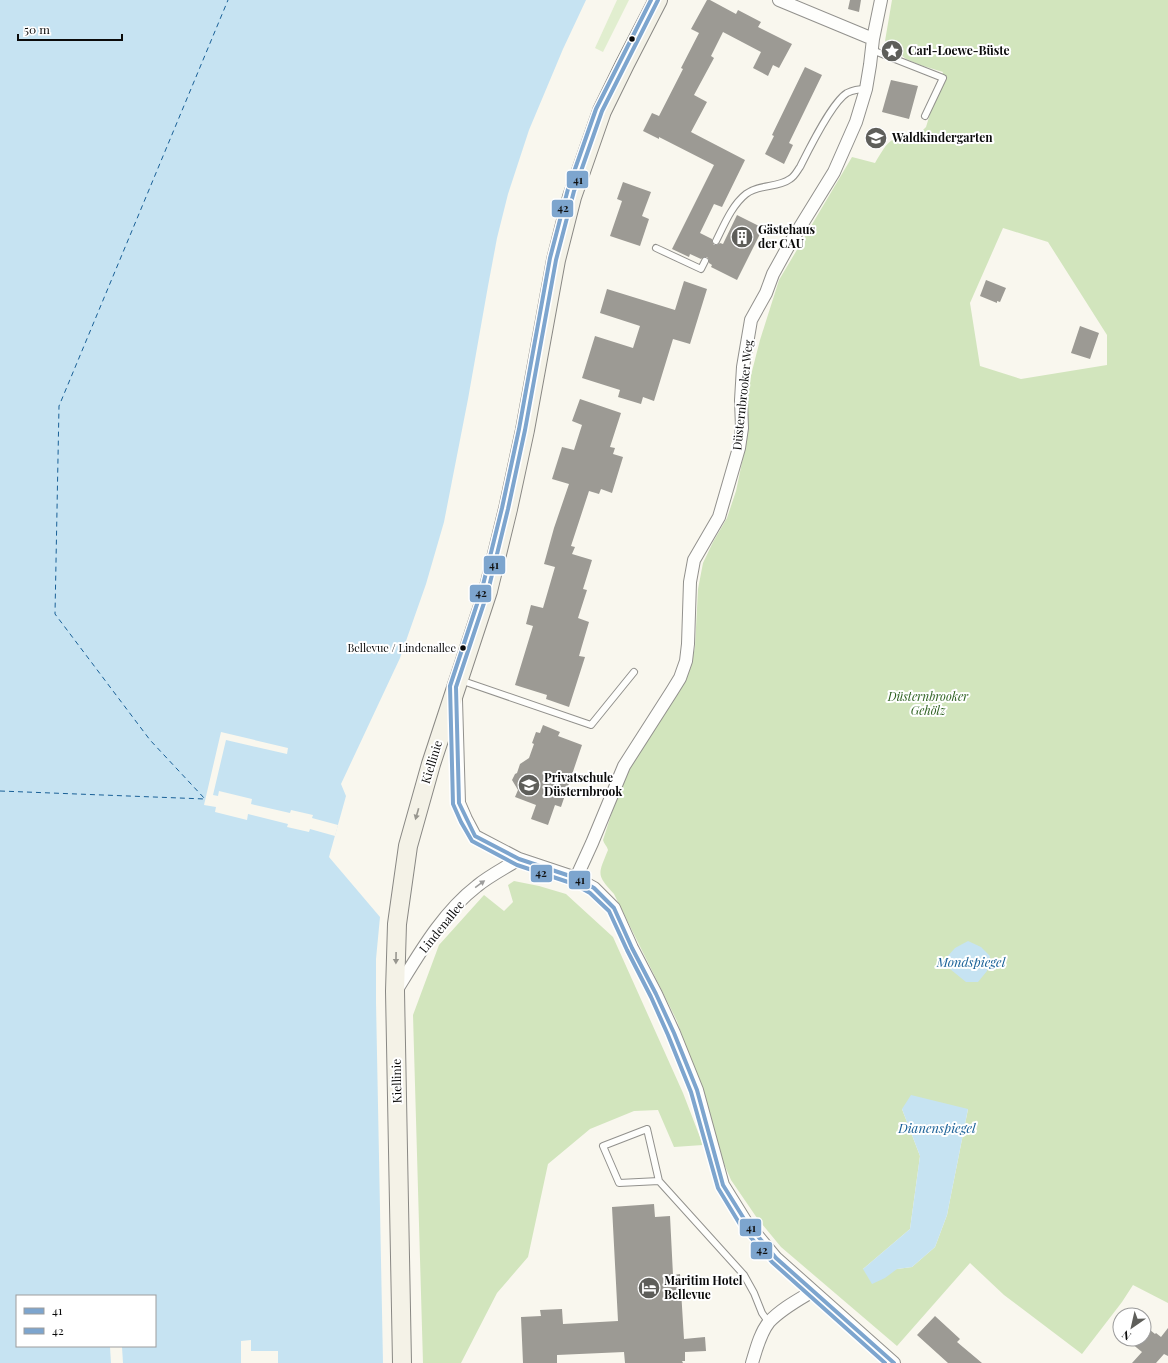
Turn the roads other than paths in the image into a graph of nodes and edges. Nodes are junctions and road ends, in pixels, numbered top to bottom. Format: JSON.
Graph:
{"nodes":[{"id":1,"x":658,"y":0,"type":"edge"},
{"id":2,"x":779,"y":0,"type":"edge"},
{"id":3,"x":881,"y":0,"type":"edge"},
{"id":4,"x":872,"y":45,"type":"junction"},
{"id":5,"x":866,"y":89,"type":"junction"},
{"id":6,"x":925,"y":116,"type":"dead end"},
{"id":7,"x":716,"y":241,"type":"dead end"},
{"id":8,"x":656,"y":248,"type":"dead end"},
{"id":9,"x":705,"y":261,"type":"dead end"},
{"id":10,"x":634,"y":672,"type":"dead end"},
{"id":11,"x":457,"y":683,"type":"junction"},
{"id":12,"x":519,"y":859,"type":"junction"},
{"id":13,"x":576,"y":878,"type":"junction"},
{"id":14,"x":395,"y":991,"type":"junction"},
{"id":15,"x":659,"y":1181,"type":"junction"},
{"id":16,"x":813,"y":1291,"type":"junction"},
{"id":17,"x":769,"y":1323,"type":"junction"},
{"id":18,"x":402,"y":1363,"type":"edge"},
{"id":19,"x":752,"y":1363,"type":"edge"},
{"id":20,"x":894,"y":1363,"type":"edge"}],
"edges":[{"from":1,"to":11,"type":"street","name":"Kiellinie"},
{"from":2,"to":4,"type":"street"},
{"from":3,"to":4,"type":"street","name":"Düsternbrooker Weg"},
{"from":4,"to":5,"type":"street","name":"Düsternbrooker Weg"},
{"from":4,"to":6,"type":"lane"},
{"from":5,"to":7,"type":"lane"},
{"from":5,"to":13,"type":"street","name":"Düsternbrooker Weg"},
{"from":8,"to":9,"type":"lane"},
{"from":10,"to":11,"type":"lane"},
{"from":11,"to":12,"type":"street"},
{"from":11,"to":14,"type":"street","name":"Kiellinie","one_way":true},
{"from":12,"to":13,"type":"street"},
{"from":14,"to":12,"type":"street","name":"Lindenallee","one_way":true},
{"from":13,"to":16,"type":"street"},
{"from":14,"to":18,"type":"street","name":"Kiellinie"},
{"from":15,"to":15,"type":"lane"},
{"from":15,"to":17,"type":"lane"},
{"from":16,"to":17,"type":"street"},
{"from":16,"to":20,"type":"street"},
{"from":17,"to":19,"type":"street"}]}
